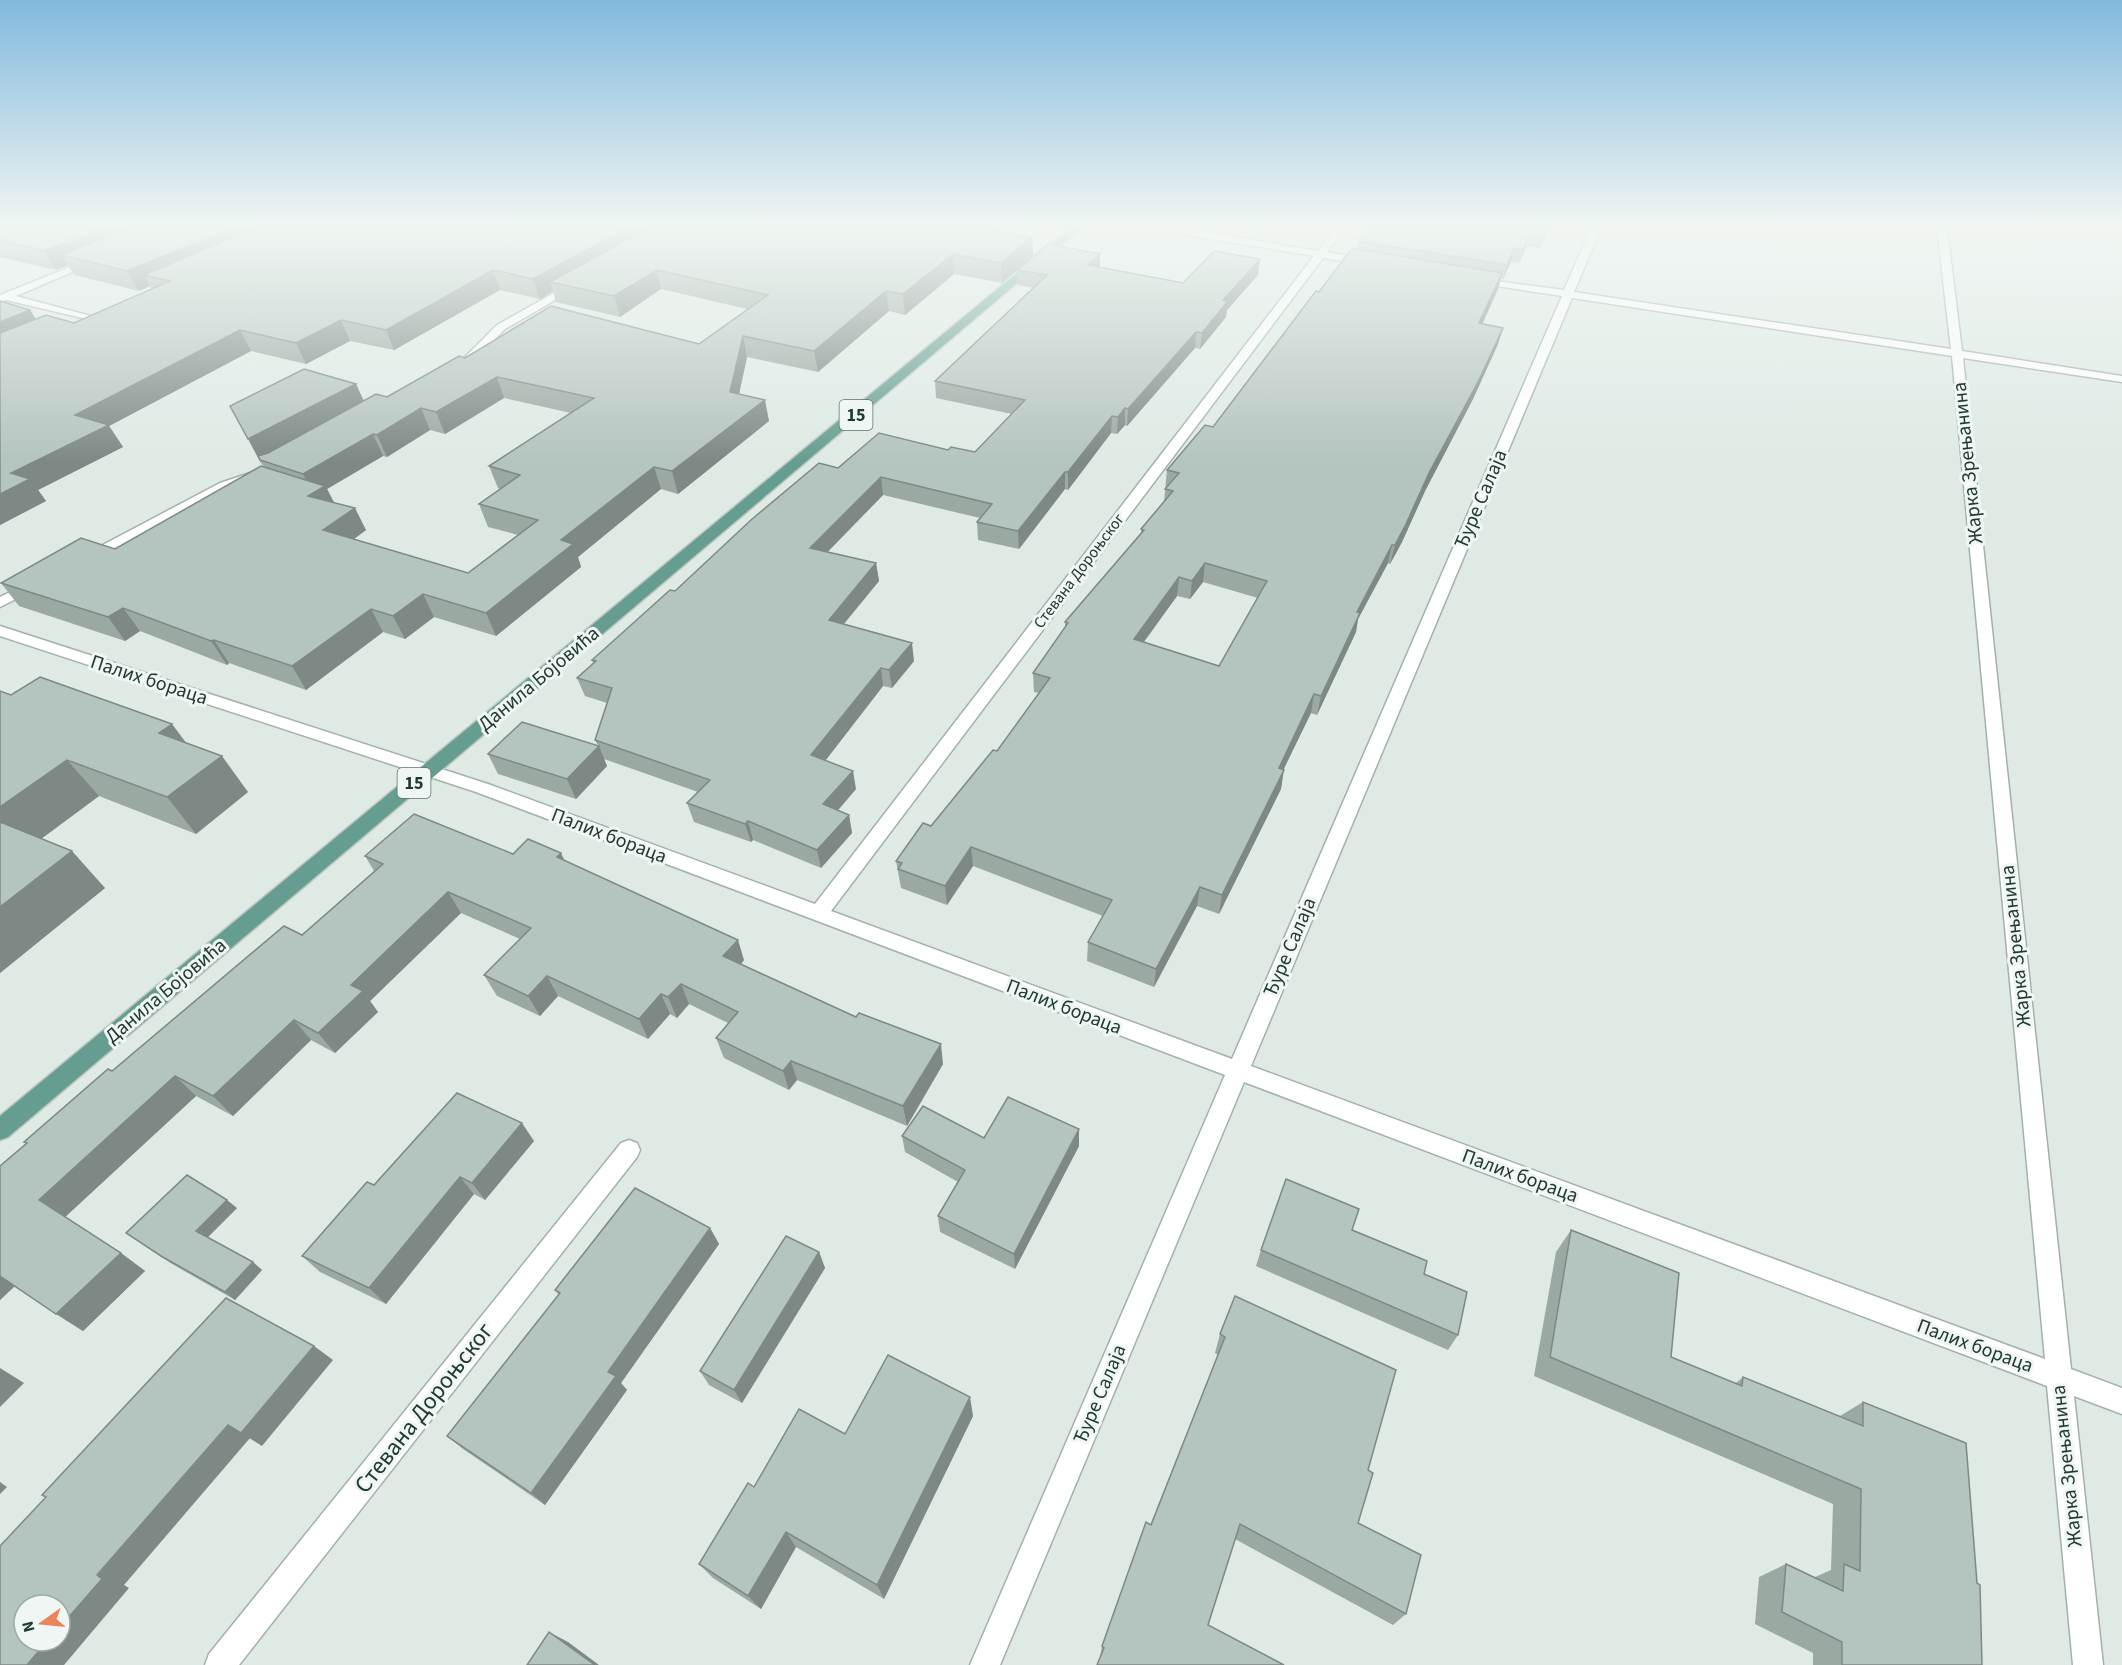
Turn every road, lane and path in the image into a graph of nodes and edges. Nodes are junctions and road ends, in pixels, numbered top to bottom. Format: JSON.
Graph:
{"nodes":[{"id":1,"x":41,"y":306,"type":"edge"},
{"id":2,"x":539,"y":306,"type":"edge"},
{"id":3,"x":984,"y":306,"type":"edge"},
{"id":4,"x":1282,"y":306,"type":"edge"},
{"id":5,"x":1563,"y":306,"type":"edge"},
{"id":6,"x":1641,"y":306,"type":"edge"},
{"id":7,"x":1951,"y":306,"type":"edge"},
{"id":8,"x":65,"y":328,"type":"edge"},
{"id":9,"x":1957,"y":352,"type":"junction"},
{"id":10,"x":454,"y":370,"type":"edge"},
{"id":11,"x":2122,"y":379,"type":"edge"},
{"id":12,"x":264,"y":473,"type":"edge"},
{"id":13,"x":72,"y":565,"type":"edge"},
{"id":14,"x":41,"y":581,"type":"edge"},
{"id":15,"x":0,"y":603,"type":"edge"},
{"id":16,"x":0,"y":631,"type":"edge"},
{"id":17,"x":430,"y":771,"type":"junction"},
{"id":18,"x":818,"y":914,"type":"junction"},
{"id":19,"x":1237,"y":1072,"type":"junction"},
{"id":20,"x":0,"y":1130,"type":"edge"},
{"id":21,"x":629,"y":1150,"type":"dead end"},
{"id":22,"x":2058,"y":1376,"type":"junction"},
{"id":23,"x":2122,"y":1401,"type":"edge"},
{"id":24,"x":220,"y":1665,"type":"edge"},
{"id":25,"x":985,"y":1665,"type":"edge"},
{"id":26,"x":2088,"y":1665,"type":"edge"}],
"edges":[{"from":1,"to":8,"type":"street"},
{"from":2,"to":10,"type":"street"},
{"from":3,"to":17,"type":"main road","name":"Данила Бојовића","number":"15"},
{"from":4,"to":18,"type":"street","name":"Стевана Дороњског"},
{"from":5,"to":19,"type":"street","name":"Ђуре Салаја"},
{"from":6,"to":9,"type":"street"},
{"from":7,"to":9,"type":"street","name":"Жарка Зрењанина"},
{"from":9,"to":11,"type":"street"},
{"from":9,"to":22,"type":"street","name":"Жарка Зрењанина"},
{"from":12,"to":13,"type":"street"},
{"from":14,"to":15,"type":"street"},
{"from":16,"to":17,"type":"street","name":"Палих бораца"},
{"from":17,"to":18,"type":"street","name":"Палих бораца"},
{"from":17,"to":20,"type":"main road","name":"Данила Бојовића","number":"15"},
{"from":18,"to":19,"type":"street","name":"Палих бораца"},
{"from":19,"to":22,"type":"street","name":"Палих бораца"},
{"from":19,"to":25,"type":"street","name":"Ђуре Салаја"},
{"from":21,"to":24,"type":"street","name":"Стевана Дороњског"},
{"from":22,"to":23,"type":"street","name":"Палих бораца"},
{"from":22,"to":26,"type":"street","name":"Жарка Зрењанина"}]}
